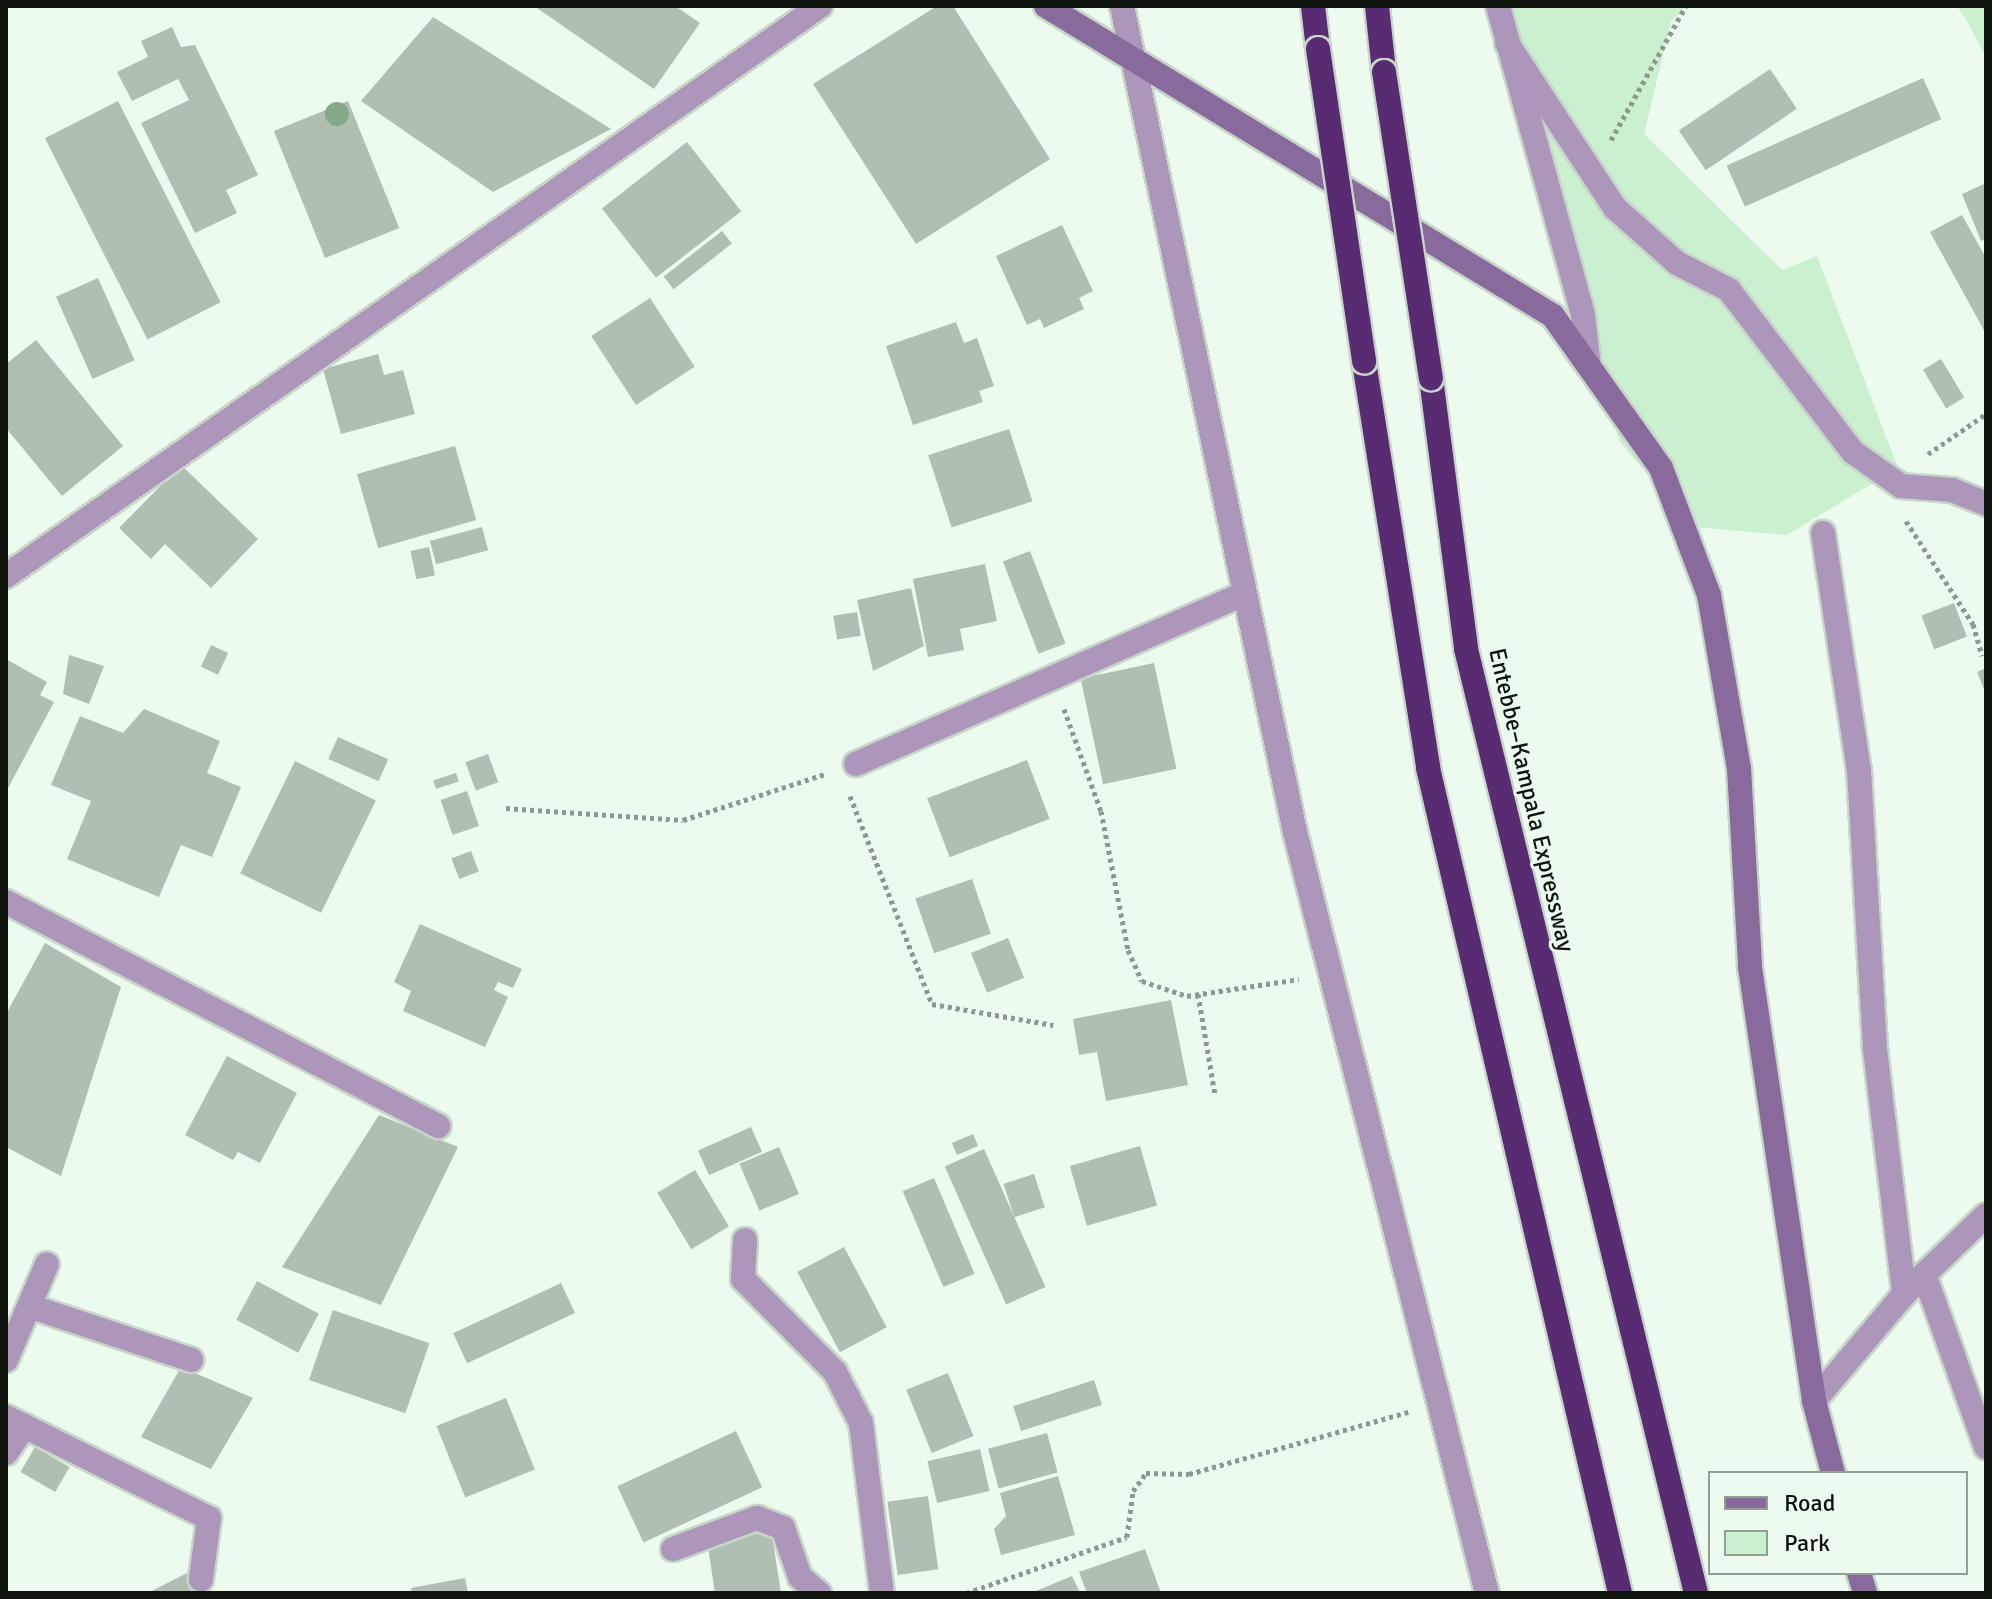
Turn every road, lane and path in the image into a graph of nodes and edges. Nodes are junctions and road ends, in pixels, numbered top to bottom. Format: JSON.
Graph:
{"nodes":[{"id":1,"x":820,"y":6,"type":"edge"},
{"id":2,"x":1046,"y":6,"type":"edge"},
{"id":3,"x":1122,"y":6,"type":"edge"},
{"id":4,"x":1313,"y":6,"type":"edge"},
{"id":5,"x":1377,"y":6,"type":"edge"},
{"id":6,"x":1498,"y":6,"type":"edge"},
{"id":7,"x":1686,"y":6,"type":"edge"},
{"id":8,"x":1507,"y":43,"type":"junction"},
{"id":9,"x":1134,"y":60,"type":"junction"},
{"id":10,"x":1596,"y":169,"type":"junction"},
{"id":11,"x":1589,"y":367,"type":"junction"},
{"id":12,"x":1986,"y":414,"type":"edge"},
{"id":13,"x":1901,"y":486,"type":"junction"},
{"id":14,"x":1986,"y":504,"type":"edge"},
{"id":15,"x":1823,"y":533,"type":"dead end"},
{"id":16,"x":6,"y":576,"type":"edge"},
{"id":17,"x":1243,"y":594,"type":"junction"},
{"id":18,"x":1982,"y":656,"type":"dead end"},
{"id":19,"x":1052,"y":678,"type":"junction"},
{"id":20,"x":847,"y":767,"type":"junction"},
{"id":21,"x":506,"y":808,"type":"dead end"},
{"id":22,"x":6,"y":902,"type":"edge"},
{"id":23,"x":1331,"y":975,"type":"junction"},
{"id":24,"x":1198,"y":994,"type":"junction"},
{"id":25,"x":1053,"y":1025,"type":"dead end"},
{"id":26,"x":1215,"y":1095,"type":"dead end"},
{"id":27,"x":438,"y":1126,"type":"dead end"},
{"id":28,"x":1986,"y":1215,"type":"edge"},
{"id":29,"x":745,"y":1240,"type":"dead end"},
{"id":30,"x":47,"y":1264,"type":"dead end"},
{"id":31,"x":1924,"y":1274,"type":"junction"},
{"id":32,"x":1904,"y":1294,"type":"junction"},
{"id":33,"x":29,"y":1306,"type":"junction"},
{"id":34,"x":6,"y":1360,"type":"edge"},
{"id":35,"x":191,"y":1360,"type":"dead end"},
{"id":36,"x":1814,"y":1401,"type":"junction"},
{"id":37,"x":1440,"y":1403,"type":"junction"},
{"id":38,"x":16,"y":1422,"type":"edge"},
{"id":39,"x":1986,"y":1447,"type":"edge"},
{"id":40,"x":6,"y":1453,"type":"edge"},
{"id":41,"x":1832,"y":1471,"type":"edge"},
{"id":42,"x":673,"y":1549,"type":"dead end"},
{"id":43,"x":201,"y":1579,"type":"dead end"},
{"id":44,"x":819,"y":1593,"type":"edge"},
{"id":45,"x":882,"y":1593,"type":"edge"},
{"id":46,"x":966,"y":1593,"type":"edge"},
{"id":47,"x":1487,"y":1593,"type":"edge"},
{"id":48,"x":1620,"y":1593,"type":"edge"},
{"id":49,"x":1696,"y":1593,"type":"edge"}],
"edges":[{"from":1,"to":16,"type":"street"},
{"from":2,"to":9,"type":"street"},
{"from":3,"to":9,"type":"street"},
{"from":4,"to":48,"type":"highway","bridge":true},
{"from":5,"to":49,"type":"highway","name":"Entebbe–Kampala Expressway","bridge":true},
{"from":6,"to":8,"type":"street"},
{"from":7,"to":10,"type":"path"},
{"from":8,"to":10,"type":"street"},
{"from":8,"to":11,"type":"street"},
{"from":9,"to":11,"type":"street"},
{"from":9,"to":17,"type":"street"},
{"from":10,"to":13,"type":"street"},
{"from":11,"to":36,"type":"street"},
{"from":12,"to":13,"type":"path"},
{"from":13,"to":14,"type":"street"},
{"from":13,"to":18,"type":"path"},
{"from":15,"to":32,"type":"street"},
{"from":17,"to":19,"type":"street"},
{"from":17,"to":23,"type":"street"},
{"from":19,"to":20,"type":"street"},
{"from":19,"to":24,"type":"path"},
{"from":20,"to":21,"type":"path"},
{"from":20,"to":25,"type":"path"},
{"from":22,"to":27,"type":"street"},
{"from":23,"to":24,"type":"path"},
{"from":23,"to":37,"type":"street"},
{"from":24,"to":26,"type":"path"},
{"from":28,"to":31,"type":"street"},
{"from":29,"to":45,"type":"street"},
{"from":30,"to":33,"type":"street"},
{"from":31,"to":32,"type":"street"},
{"from":31,"to":39,"type":"street"},
{"from":32,"to":36,"type":"street"},
{"from":33,"to":34,"type":"street"},
{"from":33,"to":35,"type":"street"},
{"from":36,"to":41,"type":"street"},
{"from":37,"to":46,"type":"path"},
{"from":37,"to":47,"type":"street"},
{"from":38,"to":40,"type":"street"},
{"from":38,"to":43,"type":"street"},
{"from":42,"to":44,"type":"street"}]}
